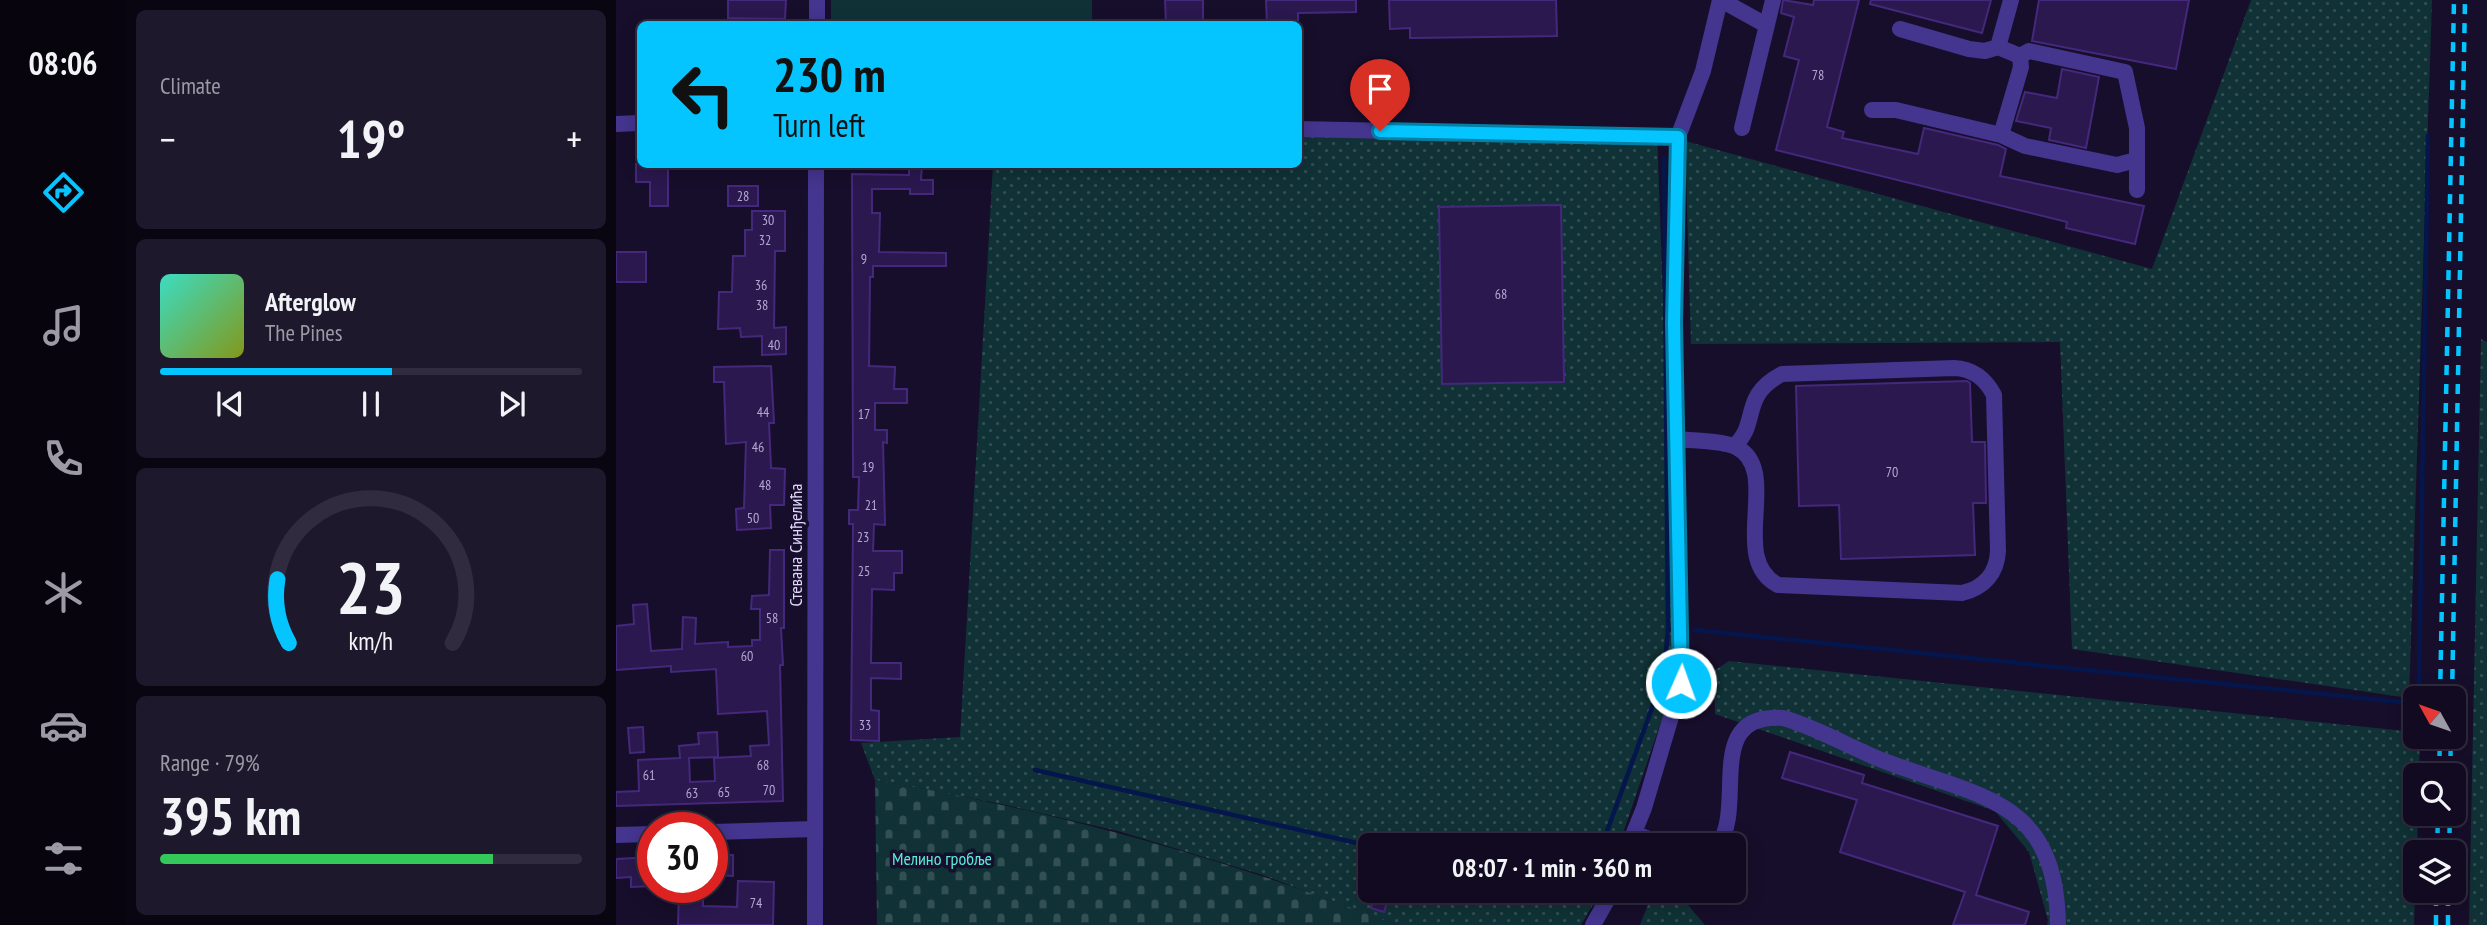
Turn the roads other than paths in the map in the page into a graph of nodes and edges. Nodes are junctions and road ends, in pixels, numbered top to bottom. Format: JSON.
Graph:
{"nodes":[{"id":1,"x":817,"y":0,"type":"edge"},
{"id":2,"x":1720,"y":0,"type":"edge"},
{"id":3,"x":1773,"y":0,"type":"edge"},
{"id":4,"x":2011,"y":0,"type":"edge"},
{"id":5,"x":817,"y":21,"type":"edge"},
{"id":6,"x":1766,"y":25,"type":"junction"},
{"id":7,"x":1900,"y":29,"type":"dead end"},
{"id":8,"x":1998,"y":47,"type":"junction"},
{"id":9,"x":2020,"y":56,"type":"junction"},
{"id":10,"x":1872,"y":110,"type":"dead end"},
{"id":11,"x":637,"y":123,"type":"edge"},
{"id":12,"x":616,"y":124,"type":"edge"},
{"id":13,"x":1742,"y":128,"type":"dead end"},
{"id":14,"x":1302,"y":129,"type":"edge"},
{"id":15,"x":2001,"y":135,"type":"junction"},
{"id":16,"x":1678,"y":137,"type":"junction"},
{"id":17,"x":2136,"y":160,"type":"junction"},
{"id":18,"x":816,"y":168,"type":"edge"},
{"id":19,"x":2137,"y":190,"type":"dead end"},
{"id":20,"x":1677,"y":439,"type":"junction"},
{"id":21,"x":1734,"y":446,"type":"junction"},
{"id":22,"x":815,"y":829,"type":"junction"},
{"id":23,"x":728,"y":832,"type":"edge"},
{"id":24,"x":1634,"y":833,"type":"edge"},
{"id":25,"x":1725,"y":833,"type":"edge"},
{"id":26,"x":637,"y":834,"type":"edge"},
{"id":27,"x":616,"y":835,"type":"edge"},
{"id":28,"x":1606,"y":903,"type":"edge"},
{"id":29,"x":815,"y":925,"type":"edge"},
{"id":30,"x":1594,"y":925,"type":"edge"},
{"id":31,"x":2058,"y":925,"type":"edge"}],
"edges":[{"from":1,"to":5,"type":"street"},
{"from":2,"to":6,"type":"street"},
{"from":2,"to":16,"type":"street"},
{"from":3,"to":6,"type":"street"},
{"from":4,"to":8,"type":"street"},
{"from":6,"to":13,"type":"street"},
{"from":7,"to":8,"type":"street"},
{"from":8,"to":9,"type":"street"},
{"from":9,"to":15,"type":"street"},
{"from":9,"to":17,"type":"street"},
{"from":10,"to":15,"type":"street"},
{"from":11,"to":12,"type":"street"},
{"from":14,"to":16,"type":"street"},
{"from":15,"to":17,"type":"street"},
{"from":16,"to":20,"type":"street"},
{"from":17,"to":19,"type":"street"},
{"from":18,"to":22,"type":"street","name":"Стевана Синђелића"},
{"from":20,"to":21,"type":"street"},
{"from":20,"to":24,"type":"street"},
{"from":21,"to":21,"type":"street"},
{"from":22,"to":23,"type":"street"},
{"from":22,"to":29,"type":"street","name":"Стевана Синђелића"},
{"from":25,"to":31,"type":"street"},
{"from":26,"to":27,"type":"street"},
{"from":28,"to":30,"type":"street"}]}
